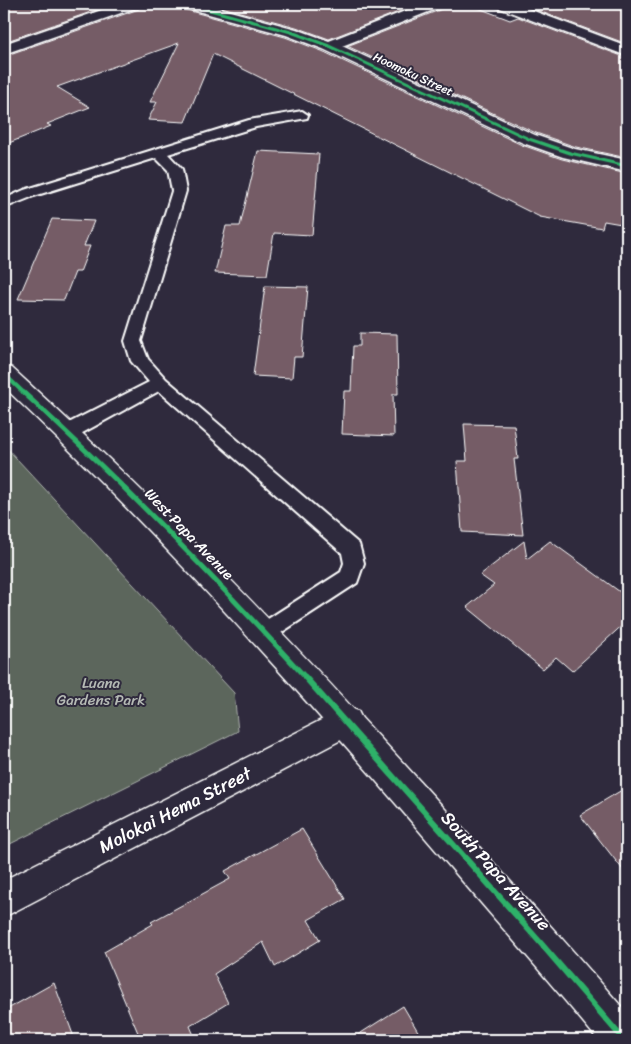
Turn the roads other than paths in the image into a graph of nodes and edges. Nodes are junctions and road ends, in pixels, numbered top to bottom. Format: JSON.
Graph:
{"nodes":[{"id":1,"x":133,"y":4,"type":"edge"},
{"id":2,"x":188,"y":4,"type":"edge"},
{"id":3,"x":436,"y":4,"type":"edge"},
{"id":4,"x":502,"y":4,"type":"edge"},
{"id":5,"x":329,"y":46,"type":"junction"},
{"id":6,"x":4,"y":49,"type":"edge"},
{"id":7,"x":627,"y":51,"type":"edge"},
{"id":8,"x":302,"y":115,"type":"dead end"},
{"id":9,"x":159,"y":153,"type":"junction"},
{"id":10,"x":627,"y":166,"type":"edge"},
{"id":11,"x":4,"y":204,"type":"edge"},
{"id":12,"x":4,"y":374,"type":"edge"},
{"id":13,"x":160,"y":383,"type":"junction"},
{"id":14,"x":68,"y":432,"type":"junction"},
{"id":15,"x":265,"y":632,"type":"junction"},
{"id":16,"x":347,"y":722,"type":"junction"},
{"id":17,"x":4,"y":899,"type":"edge"},
{"id":18,"x":624,"y":1040,"type":"edge"}],
"edges":[{"from":1,"to":6,"type":"street"},
{"from":2,"to":5,"type":"street","name":"Hoomoku Street"},
{"from":3,"to":5,"type":"street"},
{"from":4,"to":7,"type":"street"},
{"from":5,"to":10,"type":"street","name":"Hoomoku Street"},
{"from":8,"to":9,"type":"lane"},
{"from":9,"to":11,"type":"lane"},
{"from":9,"to":13,"type":"lane"},
{"from":12,"to":14,"type":"street","name":"West Papa Avenue"},
{"from":13,"to":14,"type":"lane"},
{"from":13,"to":15,"type":"lane"},
{"from":14,"to":15,"type":"street","name":"West Papa Avenue"},
{"from":15,"to":16,"type":"street","name":"West Papa Avenue"},
{"from":16,"to":17,"type":"street","name":"Molokai Hema Street"},
{"from":16,"to":18,"type":"street","name":"South Papa Avenue"}]}
